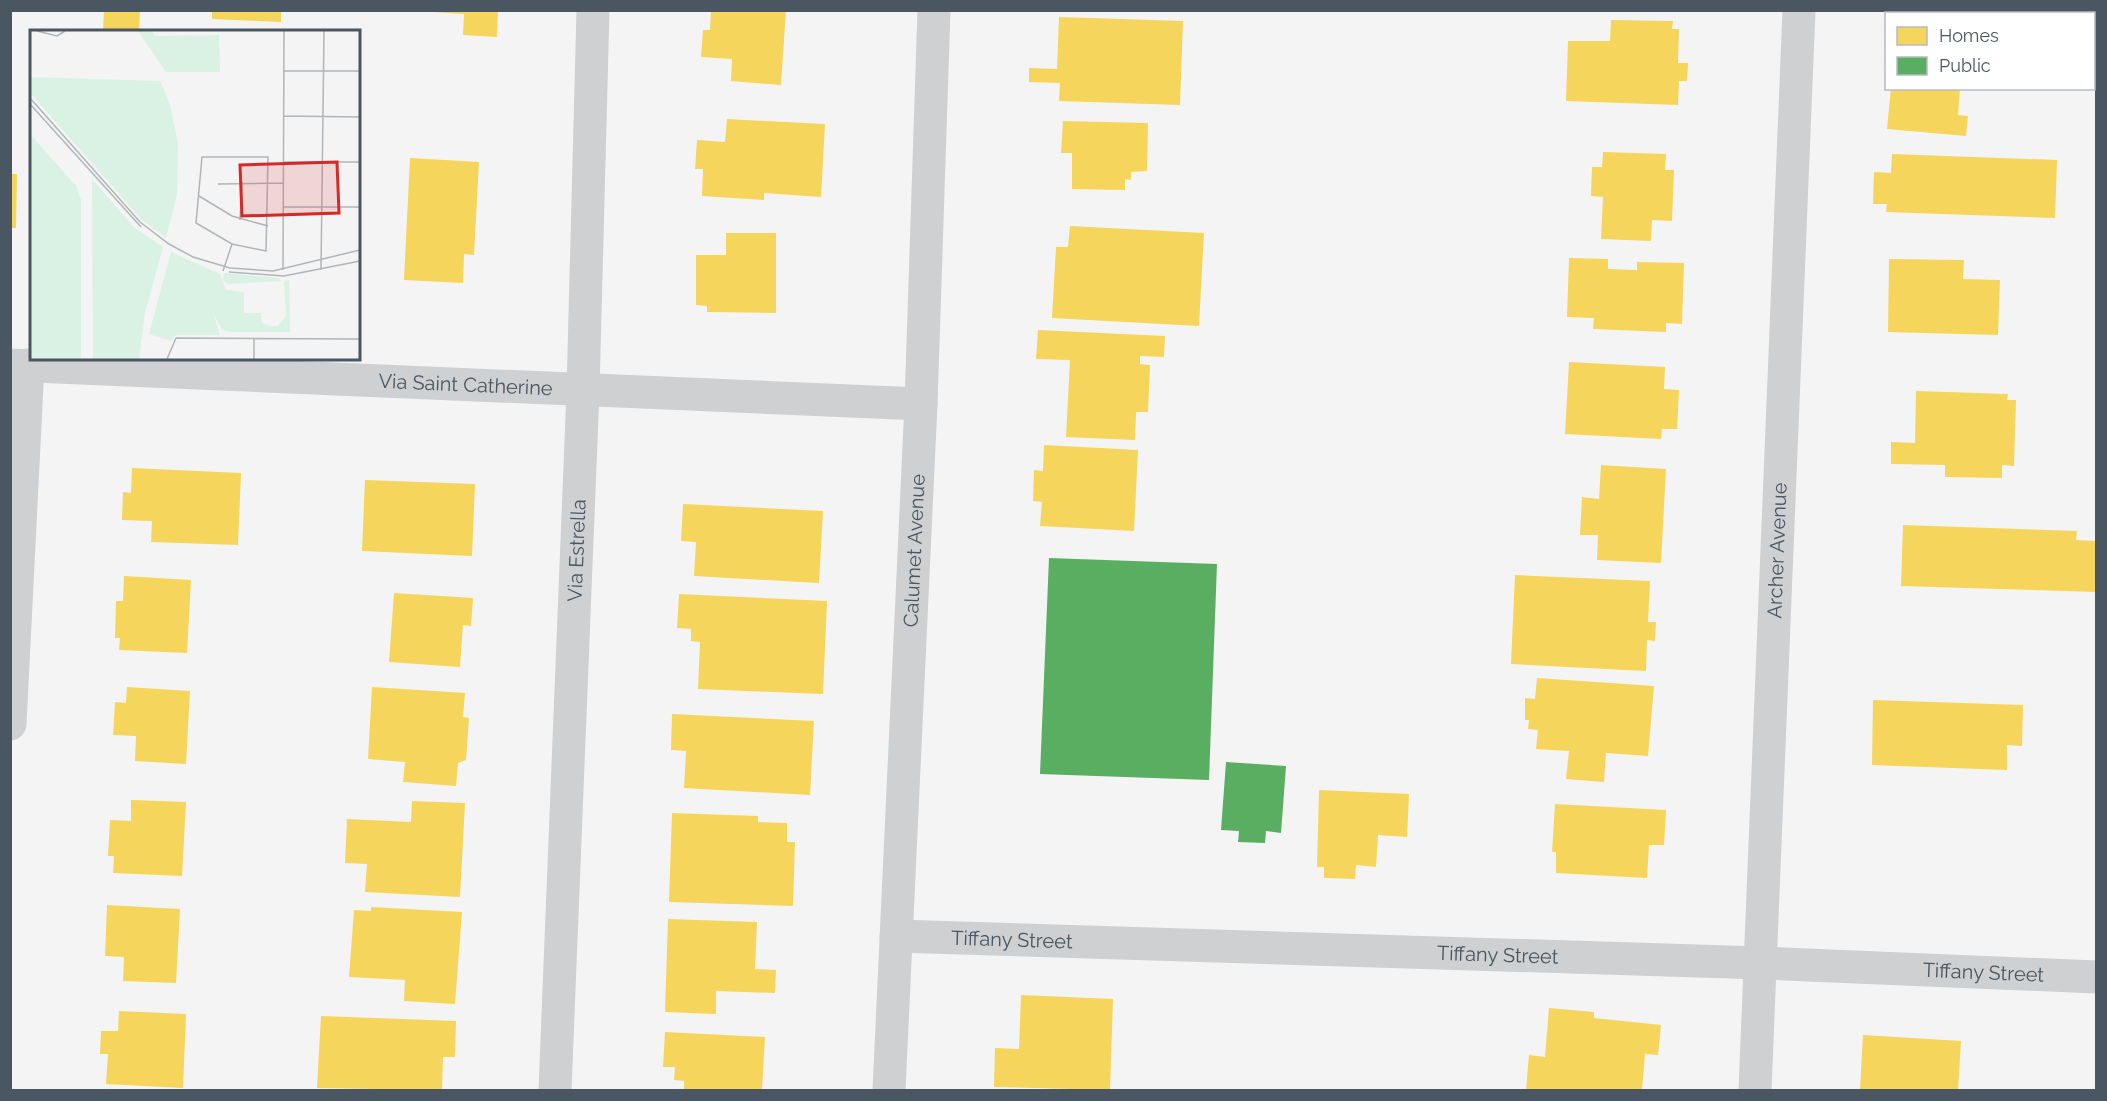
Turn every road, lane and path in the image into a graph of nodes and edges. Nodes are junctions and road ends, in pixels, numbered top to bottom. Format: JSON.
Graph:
{"nodes":[{"id":1,"x":593,"y":10,"type":"edge"},
{"id":2,"x":934,"y":10,"type":"edge"},
{"id":3,"x":1798,"y":10,"type":"edge"},
{"id":4,"x":19,"y":365,"type":"edge"},
{"id":5,"x":583,"y":391,"type":"junction"},
{"id":6,"x":921,"y":404,"type":"junction"},
{"id":7,"x":10,"y":724,"type":"edge"},
{"id":8,"x":896,"y":936,"type":"junction"},
{"id":9,"x":1761,"y":963,"type":"junction"},
{"id":10,"x":2097,"y":977,"type":"edge"},
{"id":11,"x":555,"y":1090,"type":"edge"},
{"id":12,"x":889,"y":1090,"type":"edge"},
{"id":13,"x":1755,"y":1090,"type":"edge"}],
"edges":[{"from":1,"to":5,"type":"street","name":"Via Estrella"},
{"from":2,"to":6,"type":"street","name":"Calumet Avenue"},
{"from":3,"to":9,"type":"street","name":"Archer Avenue"},
{"from":4,"to":5,"type":"street","name":"Via Saint Catherine"},
{"from":4,"to":7,"type":"street"},
{"from":5,"to":6,"type":"street","name":"Via Saint Catherine"},
{"from":5,"to":11,"type":"street","name":"Via Estrella"},
{"from":6,"to":8,"type":"street","name":"Calumet Avenue"},
{"from":8,"to":9,"type":"street","name":"Tiffany Street"},
{"from":8,"to":12,"type":"street","name":"Calumet Avenue"},
{"from":9,"to":10,"type":"street","name":"Tiffany Street"},
{"from":9,"to":13,"type":"street","name":"Archer Avenue"}]}
